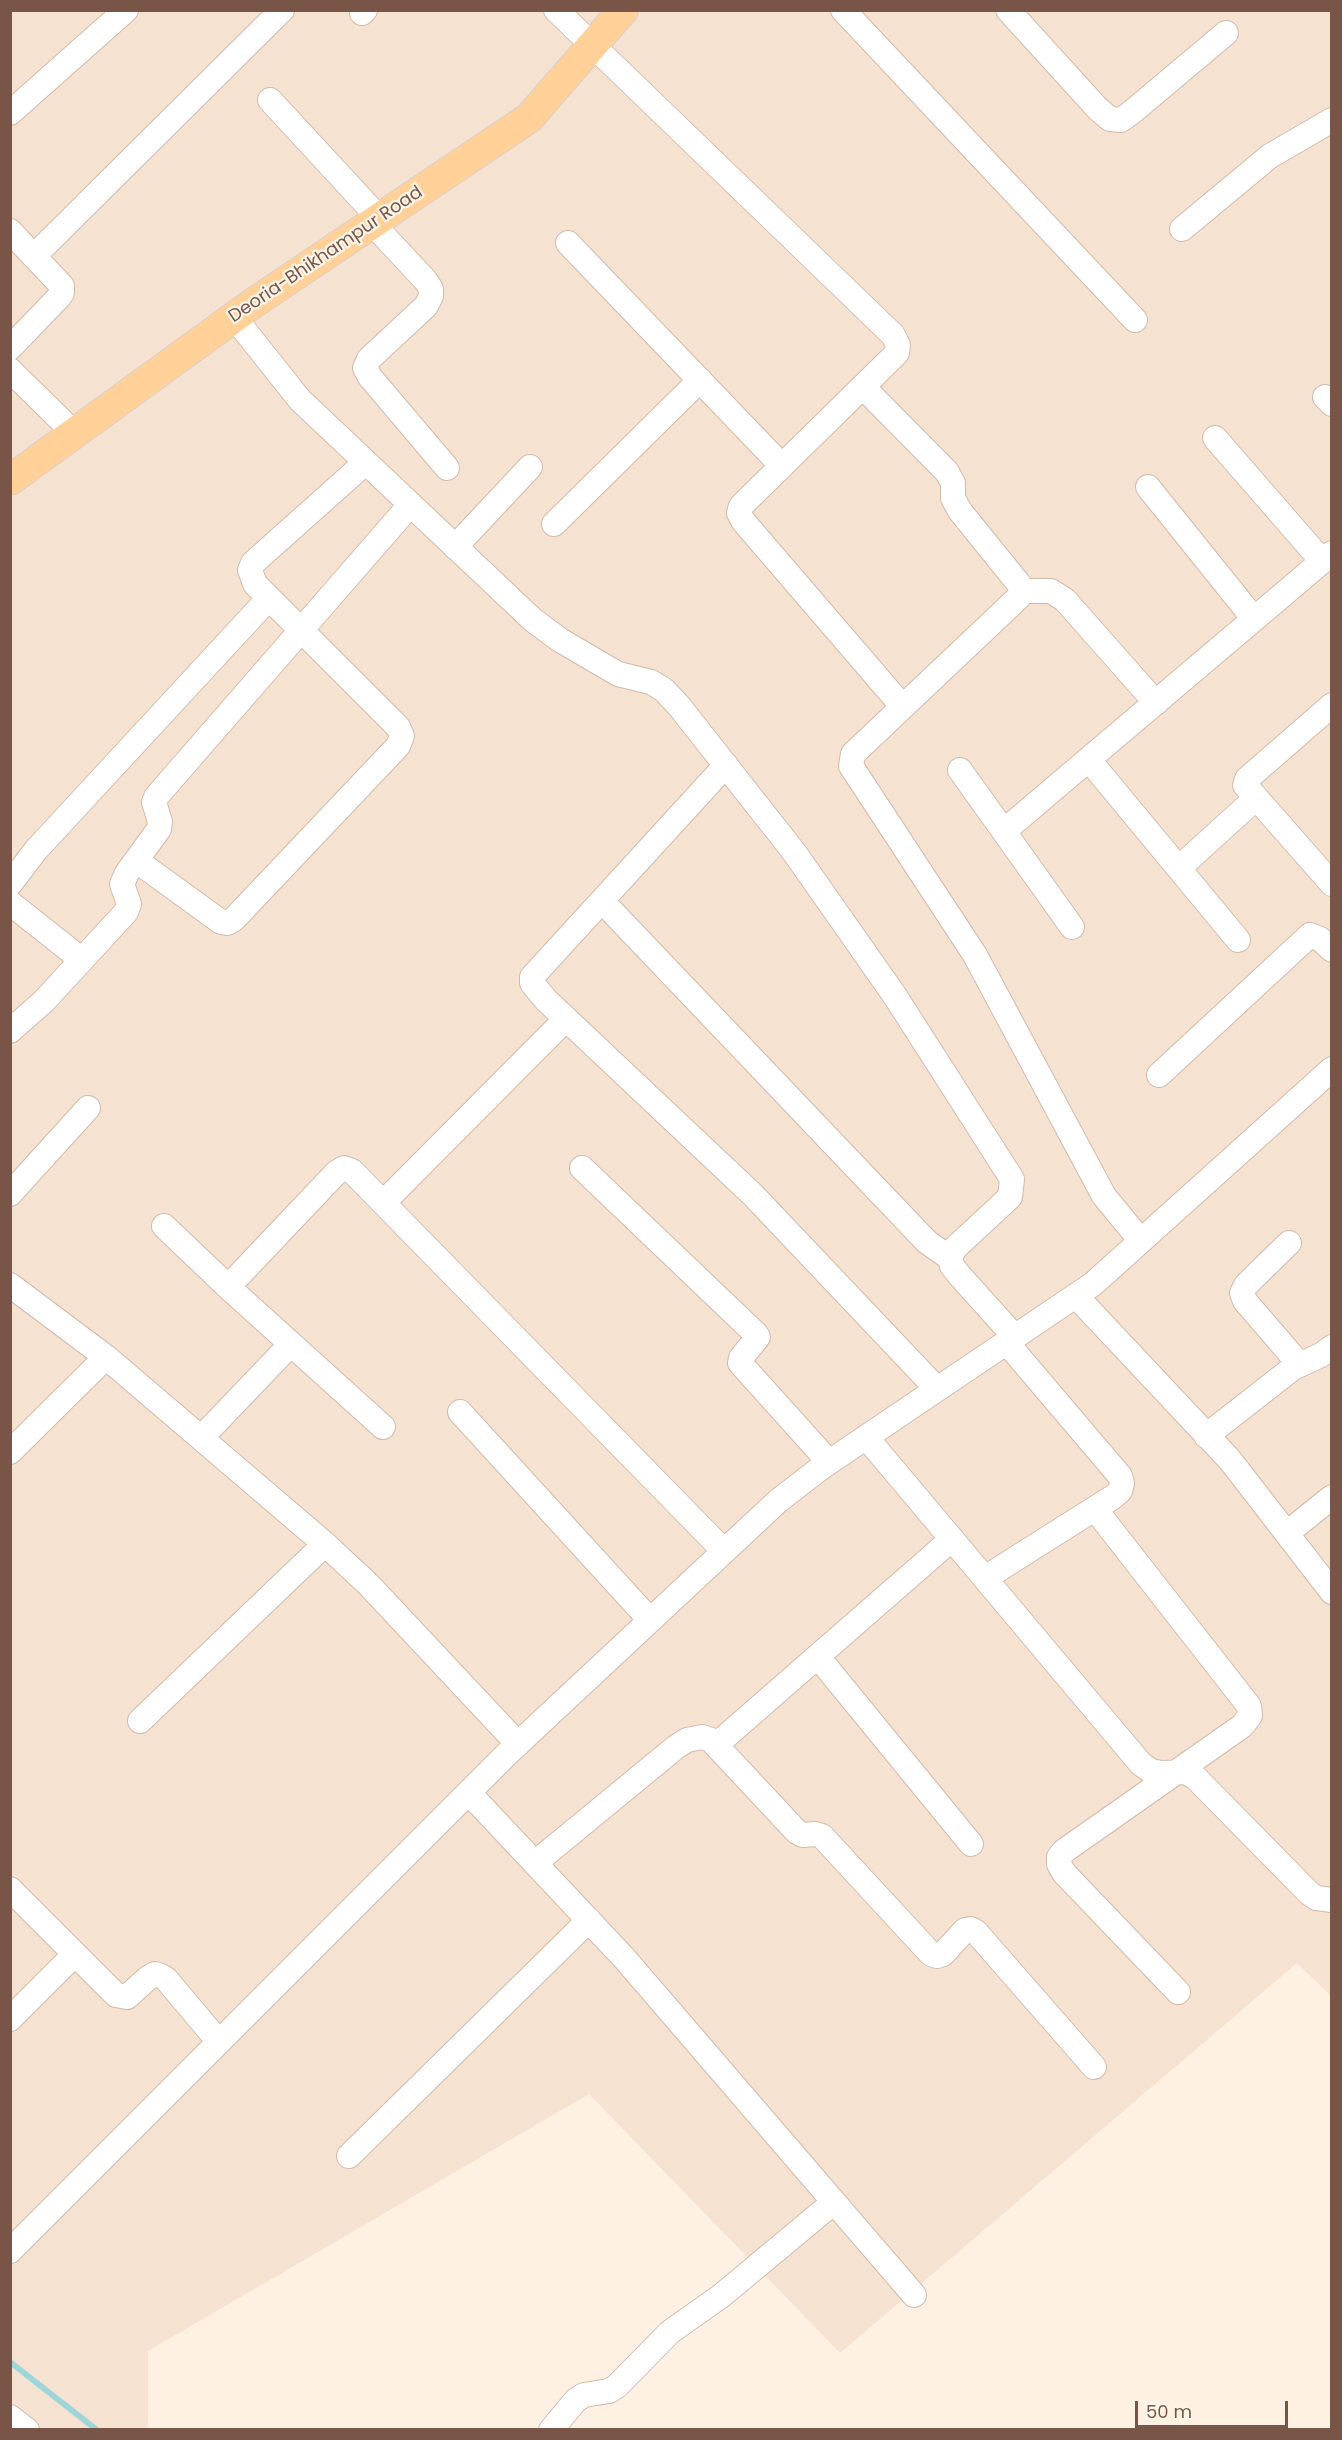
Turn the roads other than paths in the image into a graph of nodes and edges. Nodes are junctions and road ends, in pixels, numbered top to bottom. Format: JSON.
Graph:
{"nodes":[{"id":1,"x":126,"y":10,"type":"edge"},
{"id":2,"x":282,"y":10,"type":"edge"},
{"id":3,"x":556,"y":10,"type":"edge"},
{"id":4,"x":623,"y":10,"type":"edge"},
{"id":5,"x":843,"y":10,"type":"edge"},
{"id":6,"x":1008,"y":10,"type":"edge"},
{"id":7,"x":1226,"y":33,"type":"dead end"},
{"id":8,"x":591,"y":47,"type":"junction"},
{"id":9,"x":270,"y":100,"type":"dead end"},
{"id":10,"x":10,"y":113,"type":"edge"},
{"id":11,"x":1332,"y":120,"type":"edge"},
{"id":12,"x":376,"y":221,"type":"junction"},
{"id":13,"x":1182,"y":229,"type":"dead end"},
{"id":14,"x":10,"y":231,"type":"edge"},
{"id":15,"x":568,"y":243,"type":"dead end"},
{"id":16,"x":34,"y":256,"type":"junction"},
{"id":17,"x":234,"y":317,"type":"junction"},
{"id":18,"x":1134,"y":320,"type":"dead end"},
{"id":19,"x":10,"y":348,"type":"edge"},
{"id":20,"x":10,"y":370,"type":"edge"},
{"id":21,"x":700,"y":380,"type":"junction"},
{"id":22,"x":862,"y":387,"type":"junction"},
{"id":23,"x":74,"y":433,"type":"junction"},
{"id":24,"x":1215,"y":438,"type":"dead end"},
{"id":25,"x":365,"y":463,"type":"junction"},
{"id":26,"x":782,"y":466,"type":"junction"},
{"id":27,"x":530,"y":467,"type":"dead end"},
{"id":28,"x":447,"y":468,"type":"dead end"},
{"id":29,"x":10,"y":480,"type":"edge"},
{"id":30,"x":1148,"y":487,"type":"dead end"},
{"id":31,"x":410,"y":506,"type":"junction"},
{"id":32,"x":554,"y":524,"type":"dead end"},
{"id":33,"x":454,"y":547,"type":"junction"},
{"id":34,"x":1327,"y":557,"type":"edge"},
{"id":35,"x":1022,"y":591,"type":"junction"},
{"id":36,"x":269,"y":598,"type":"junction"},
{"id":37,"x":1254,"y":619,"type":"junction"},
{"id":38,"x":301,"y":630,"type":"junction"},
{"id":39,"x":1156,"y":703,"type":"junction"},
{"id":40,"x":1332,"y":705,"type":"edge"},
{"id":41,"x":902,"y":706,"type":"junction"},
{"id":42,"x":1089,"y":760,"type":"junction"},
{"id":43,"x":726,"y":765,"type":"junction"},
{"id":44,"x":960,"y":770,"type":"dead end"},
{"id":45,"x":1255,"y":799,"type":"junction"},
{"id":46,"x":1004,"y":831,"type":"junction"},
{"id":47,"x":137,"y":861,"type":"junction"},
{"id":48,"x":1179,"y":868,"type":"junction"},
{"id":49,"x":10,"y":884,"type":"edge"},
{"id":50,"x":1332,"y":884,"type":"edge"},
{"id":51,"x":602,"y":901,"type":"junction"},
{"id":52,"x":10,"y":903,"type":"edge"},
{"id":53,"x":1072,"y":927,"type":"dead end"},
{"id":54,"x":1238,"y":939,"type":"dead end"},
{"id":55,"x":1332,"y":950,"type":"edge"},
{"id":56,"x":82,"y":960,"type":"junction"},
{"id":57,"x":566,"y":1019,"type":"junction"},
{"id":58,"x":10,"y":1031,"type":"edge"},
{"id":59,"x":1332,"y":1069,"type":"edge"},
{"id":60,"x":1159,"y":1075,"type":"dead end"},
{"id":61,"x":88,"y":1108,"type":"dead end"},
{"id":62,"x":582,"y":1168,"type":"dead end"},
{"id":63,"x":10,"y":1194,"type":"edge"},
{"id":64,"x":384,"y":1202,"type":"junction"},
{"id":65,"x":164,"y":1226,"type":"dead end"},
{"id":66,"x":1141,"y":1240,"type":"junction"},
{"id":67,"x":1289,"y":1243,"type":"dead end"},
{"id":68,"x":950,"y":1258,"type":"junction"},
{"id":69,"x":10,"y":1285,"type":"edge"},
{"id":70,"x":228,"y":1287,"type":"junction"},
{"id":71,"x":1077,"y":1296,"type":"junction"},
{"id":72,"x":1011,"y":1340,"type":"junction"},
{"id":73,"x":291,"y":1344,"type":"junction"},
{"id":74,"x":1332,"y":1347,"type":"edge"},
{"id":75,"x":106,"y":1357,"type":"junction"},
{"id":76,"x":1300,"y":1365,"type":"junction"},
{"id":77,"x":938,"y":1389,"type":"junction"},
{"id":78,"x":460,"y":1412,"type":"dead end"},
{"id":79,"x":383,"y":1427,"type":"dead end"},
{"id":80,"x":1206,"y":1436,"type":"junction"},
{"id":81,"x":866,"y":1437,"type":"junction"},
{"id":82,"x":201,"y":1438,"type":"junction"},
{"id":83,"x":10,"y":1452,"type":"edge"},
{"id":84,"x":829,"y":1462,"type":"junction"},
{"id":85,"x":1332,"y":1497,"type":"edge"},
{"id":86,"x":1095,"y":1509,"type":"junction"},
{"id":87,"x":1287,"y":1533,"type":"junction"},
{"id":88,"x":952,"y":1539,"type":"junction"},
{"id":89,"x":325,"y":1544,"type":"junction"},
{"id":90,"x":724,"y":1551,"type":"junction"},
{"id":91,"x":985,"y":1578,"type":"junction"},
{"id":92,"x":1332,"y":1592,"type":"edge"},
{"id":93,"x":650,"y":1620,"type":"junction"},
{"id":94,"x":818,"y":1657,"type":"junction"},
{"id":95,"x":140,"y":1721,"type":"dead end"},
{"id":96,"x":518,"y":1744,"type":"junction"},
{"id":97,"x":716,"y":1745,"type":"junction"},
{"id":98,"x":1178,"y":1772,"type":"junction"},
{"id":99,"x":469,"y":1793,"type":"junction"},
{"id":100,"x":970,"y":1844,"type":"dead end"},
{"id":101,"x":535,"y":1863,"type":"junction"},
{"id":102,"x":10,"y":1888,"type":"edge"},
{"id":103,"x":1332,"y":1899,"type":"edge"},
{"id":104,"x":589,"y":1920,"type":"junction"},
{"id":105,"x":75,"y":1954,"type":"junction"},
{"id":106,"x":1178,"y":1992,"type":"dead end"},
{"id":107,"x":10,"y":2019,"type":"edge"},
{"id":108,"x":219,"y":2042,"type":"junction"},
{"id":109,"x":1094,"y":2067,"type":"dead end"},
{"id":110,"x":349,"y":2156,"type":"dead end"},
{"id":111,"x":834,"y":2202,"type":"junction"},
{"id":112,"x":10,"y":2251,"type":"edge"},
{"id":113,"x":914,"y":2295,"type":"dead end"},
{"id":114,"x":10,"y":2417,"type":"edge"},
{"id":115,"x":27,"y":2430,"type":"edge"},
{"id":116,"x":551,"y":2430,"type":"edge"}],
"edges":[{"from":1,"to":10,"type":"street"},
{"from":2,"to":16,"type":"street"},
{"from":3,"to":8,"type":"street"},
{"from":4,"to":8,"type":"main road","name":"Deoria-Bhikhampur Road"},
{"from":5,"to":18,"type":"street"},
{"from":6,"to":7,"type":"street"},
{"from":8,"to":12,"type":"main road","name":"Deoria-Bhikhampur Road"},
{"from":8,"to":22,"type":"street"},
{"from":9,"to":12,"type":"street"},
{"from":11,"to":13,"type":"street"},
{"from":12,"to":17,"type":"main road","name":"Deoria-Bhikhampur Road"},
{"from":12,"to":28,"type":"street"},
{"from":14,"to":16,"type":"street"},
{"from":15,"to":21,"type":"street"},
{"from":16,"to":19,"type":"street"},
{"from":17,"to":23,"type":"main road","name":"Deoria-Bhikhampur Road"},
{"from":17,"to":25,"type":"street"},
{"from":20,"to":23,"type":"street"},
{"from":21,"to":26,"type":"street"},
{"from":21,"to":32,"type":"street"},
{"from":22,"to":26,"type":"street"},
{"from":22,"to":35,"type":"street"},
{"from":23,"to":29,"type":"main road","name":"Deoria-Bhikhampur Road"},
{"from":24,"to":34,"type":"street"},
{"from":25,"to":31,"type":"street"},
{"from":25,"to":36,"type":"street"},
{"from":26,"to":41,"type":"street"},
{"from":27,"to":33,"type":"street"},
{"from":30,"to":37,"type":"street"},
{"from":31,"to":33,"type":"street"},
{"from":31,"to":38,"type":"street"},
{"from":33,"to":43,"type":"street"},
{"from":34,"to":37,"type":"street"},
{"from":35,"to":39,"type":"street"},
{"from":35,"to":41,"type":"street"},
{"from":36,"to":38,"type":"street"},
{"from":36,"to":49,"type":"street"},
{"from":37,"to":39,"type":"street"},
{"from":38,"to":47,"type":"street"},
{"from":38,"to":47,"type":"street"},
{"from":39,"to":42,"type":"street"},
{"from":40,"to":45,"type":"street"},
{"from":41,"to":66,"type":"street"},
{"from":42,"to":46,"type":"street"},
{"from":42,"to":48,"type":"street"},
{"from":43,"to":51,"type":"street"},
{"from":43,"to":68,"type":"street"},
{"from":44,"to":46,"type":"street"},
{"from":45,"to":48,"type":"street"},
{"from":45,"to":50,"type":"street"},
{"from":46,"to":53,"type":"street"},
{"from":47,"to":56,"type":"street"},
{"from":48,"to":54,"type":"street"},
{"from":51,"to":57,"type":"street"},
{"from":51,"to":68,"type":"street"},
{"from":52,"to":56,"type":"street"},
{"from":55,"to":60,"type":"street"},
{"from":56,"to":58,"type":"street"},
{"from":57,"to":64,"type":"street"},
{"from":57,"to":77,"type":"street"},
{"from":59,"to":66,"type":"street"},
{"from":61,"to":63,"type":"street"},
{"from":62,"to":84,"type":"street"},
{"from":64,"to":70,"type":"street"},
{"from":64,"to":90,"type":"street"},
{"from":65,"to":70,"type":"street"},
{"from":66,"to":71,"type":"street"},
{"from":67,"to":76,"type":"street"},
{"from":68,"to":72,"type":"street"},
{"from":69,"to":75,"type":"street"},
{"from":70,"to":73,"type":"street"},
{"from":71,"to":72,"type":"street"},
{"from":71,"to":80,"type":"street"},
{"from":72,"to":77,"type":"street"},
{"from":72,"to":86,"type":"street"},
{"from":73,"to":79,"type":"street"},
{"from":73,"to":82,"type":"street"},
{"from":74,"to":76,"type":"street"},
{"from":75,"to":82,"type":"street"},
{"from":75,"to":83,"type":"street"},
{"from":76,"to":80,"type":"street"},
{"from":77,"to":81,"type":"street"},
{"from":78,"to":93,"type":"street"},
{"from":80,"to":87,"type":"street"},
{"from":81,"to":84,"type":"street"},
{"from":81,"to":88,"type":"street"},
{"from":82,"to":89,"type":"street"},
{"from":84,"to":90,"type":"street"},
{"from":85,"to":87,"type":"street"},
{"from":86,"to":91,"type":"street"},
{"from":86,"to":98,"type":"street"},
{"from":87,"to":92,"type":"street"},
{"from":88,"to":91,"type":"street"},
{"from":88,"to":94,"type":"street"},
{"from":89,"to":95,"type":"street"},
{"from":89,"to":96,"type":"street"},
{"from":90,"to":93,"type":"street"},
{"from":91,"to":98,"type":"street"},
{"from":93,"to":96,"type":"street"},
{"from":94,"to":97,"type":"street"},
{"from":94,"to":100,"type":"street"},
{"from":96,"to":99,"type":"street"},
{"from":97,"to":101,"type":"street"},
{"from":97,"to":109,"type":"street"},
{"from":98,"to":103,"type":"street"},
{"from":98,"to":106,"type":"street"},
{"from":99,"to":101,"type":"street"},
{"from":99,"to":108,"type":"street"},
{"from":101,"to":104,"type":"street"},
{"from":102,"to":105,"type":"street"},
{"from":104,"to":110,"type":"street"},
{"from":104,"to":111,"type":"street"},
{"from":105,"to":107,"type":"street"},
{"from":105,"to":108,"type":"street"},
{"from":108,"to":112,"type":"street"},
{"from":111,"to":113,"type":"street"},
{"from":111,"to":116,"type":"street"},
{"from":114,"to":115,"type":"street"}]}
